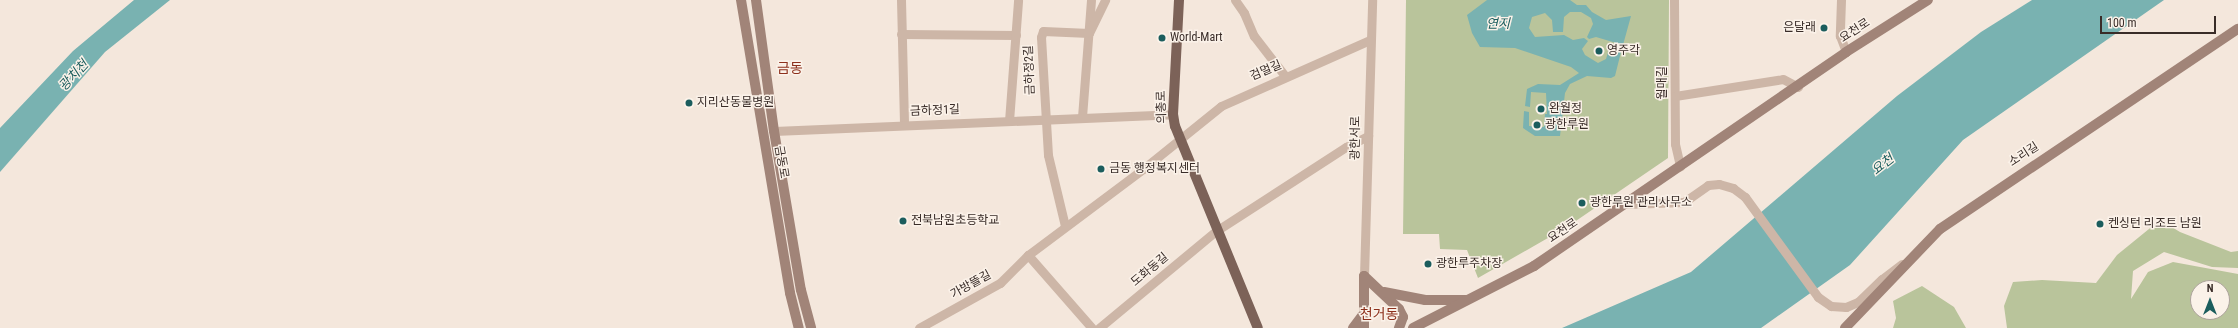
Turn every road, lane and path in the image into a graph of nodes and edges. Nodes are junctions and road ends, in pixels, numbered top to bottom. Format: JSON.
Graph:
{"nodes":[{"id":1,"x":741,"y":0,"type":"edge"},
{"id":2,"x":756,"y":0,"type":"edge"},
{"id":3,"x":901,"y":0,"type":"edge"},
{"id":4,"x":1018,"y":0,"type":"edge"},
{"id":5,"x":1091,"y":0,"type":"edge"},
{"id":6,"x":1105,"y":0,"type":"edge"},
{"id":7,"x":1179,"y":0,"type":"edge"},
{"id":8,"x":1235,"y":0,"type":"edge"},
{"id":9,"x":1372,"y":0,"type":"edge"},
{"id":10,"x":1674,"y":0,"type":"edge"},
{"id":11,"x":1841,"y":0,"type":"edge"},
{"id":12,"x":1928,"y":0,"type":"edge"},
{"id":13,"x":2238,"y":29,"type":"edge"},
{"id":14,"x":1089,"y":33,"type":"junction"},
{"id":15,"x":901,"y":34,"type":"junction"},
{"id":16,"x":1016,"y":35,"type":"junction"},
{"id":17,"x":1370,"y":40,"type":"junction"},
{"id":18,"x":1846,"y":52,"type":"junction"},
{"id":19,"x":1285,"y":76,"type":"junction"},
{"id":20,"x":1798,"y":87,"type":"junction"},
{"id":21,"x":1675,"y":96,"type":"junction"},
{"id":22,"x":1173,"y":114,"type":"junction"},
{"id":23,"x":1082,"y":117,"type":"junction"},
{"id":24,"x":1044,"y":119,"type":"junction"},
{"id":25,"x":1009,"y":121,"type":"junction"},
{"id":26,"x":904,"y":124,"type":"junction"},
{"id":27,"x":774,"y":131,"type":"junction"},
{"id":28,"x":1368,"y":136,"type":"junction"},
{"id":29,"x":1179,"y":140,"type":"junction"},
{"id":30,"x":1680,"y":166,"type":"junction"},
{"id":31,"x":1627,"y":204,"type":"junction"},
{"id":32,"x":1065,"y":226,"type":"junction"},
{"id":33,"x":1216,"y":231,"type":"junction"},
{"id":34,"x":1028,"y":255,"type":"junction"},
{"id":35,"x":1909,"y":258,"type":"junction"},
{"id":36,"x":1364,"y":276,"type":"junction"},
{"id":37,"x":1384,"y":292,"type":"junction"},
{"id":38,"x":1468,"y":300,"type":"junction"},
{"id":39,"x":1362,"y":316,"type":"junction"},
{"id":40,"x":799,"y":328,"type":"edge"},
{"id":41,"x":811,"y":328,"type":"edge"},
{"id":42,"x":919,"y":328,"type":"edge"},
{"id":43,"x":1092,"y":328,"type":"edge"},
{"id":44,"x":1099,"y":328,"type":"edge"},
{"id":45,"x":1258,"y":328,"type":"edge"},
{"id":46,"x":1353,"y":328,"type":"edge"},
{"id":47,"x":1364,"y":328,"type":"edge"},
{"id":48,"x":1399,"y":328,"type":"edge"},
{"id":49,"x":1413,"y":328,"type":"edge"},
{"id":50,"x":1845,"y":328,"type":"edge"}],
"edges":[{"from":1,"to":40,"type":"street","name":"금동로"},
{"from":2,"to":27,"type":"street","name":"금동로"},
{"from":3,"to":15,"type":"street","name":"금하정1길"},
{"from":4,"to":16,"type":"street","name":"금하정2길"},
{"from":5,"to":14,"type":"street"},
{"from":6,"to":14,"type":"street"},
{"from":7,"to":22,"type":"main road","name":"의총로"},
{"from":8,"to":19,"type":"street"},
{"from":9,"to":17,"type":"street","name":"광한서로"},
{"from":10,"to":21,"type":"street","name":"월매길"},
{"from":11,"to":18,"type":"street"},
{"from":12,"to":18,"type":"street","name":"요천로"},
{"from":13,"to":35,"type":"street","name":"소리길"},
{"from":14,"to":23,"type":"street"},
{"from":14,"to":24,"type":"street","name":"금하정2길"},
{"from":15,"to":16,"type":"street"},
{"from":15,"to":26,"type":"street","name":"금하정1길"},
{"from":16,"to":25,"type":"street","name":"금하정2길"},
{"from":17,"to":19,"type":"street","name":"검멀길"},
{"from":17,"to":28,"type":"street","name":"광한서로"},
{"from":18,"to":20,"type":"street","name":"요천로"},
{"from":19,"to":29,"type":"street","name":"검멀길"},
{"from":20,"to":21,"type":"street"},
{"from":20,"to":30,"type":"street","name":"요천로"},
{"from":21,"to":30,"type":"street","name":"월매길"},
{"from":22,"to":23,"type":"street"},
{"from":22,"to":29,"type":"main road","name":"의총로"},
{"from":23,"to":24,"type":"street"},
{"from":24,"to":25,"type":"street"},
{"from":24,"to":32,"type":"street"},
{"from":25,"to":26,"type":"street","name":"금하정1길"},
{"from":26,"to":27,"type":"street"},
{"from":27,"to":41,"type":"street","name":"금동로"},
{"from":28,"to":33,"type":"street"},
{"from":28,"to":36,"type":"street","name":"광한서로"},
{"from":29,"to":32,"type":"street","name":"가방뜰길"},
{"from":29,"to":33,"type":"main road","name":"의총로"},
{"from":30,"to":31,"type":"street","name":"요천로"},
{"from":31,"to":35,"type":"street"},
{"from":31,"to":38,"type":"street","name":"요천로"},
{"from":32,"to":34,"type":"street","name":"가방뜰길"},
{"from":33,"to":44,"type":"street","name":"도화동길"},
{"from":33,"to":45,"type":"main road","name":"의총로"},
{"from":34,"to":42,"type":"street","name":"가방뜰길"},
{"from":34,"to":43,"type":"street"},
{"from":35,"to":50,"type":"street","name":"소리길"},
{"from":36,"to":37,"type":"street"},
{"from":36,"to":39,"type":"street"},
{"from":37,"to":38,"type":"street"},
{"from":37,"to":48,"type":"street"},
{"from":38,"to":49,"type":"street","name":"요천로"},
{"from":39,"to":46,"type":"street"},
{"from":39,"to":47,"type":"street"}]}
